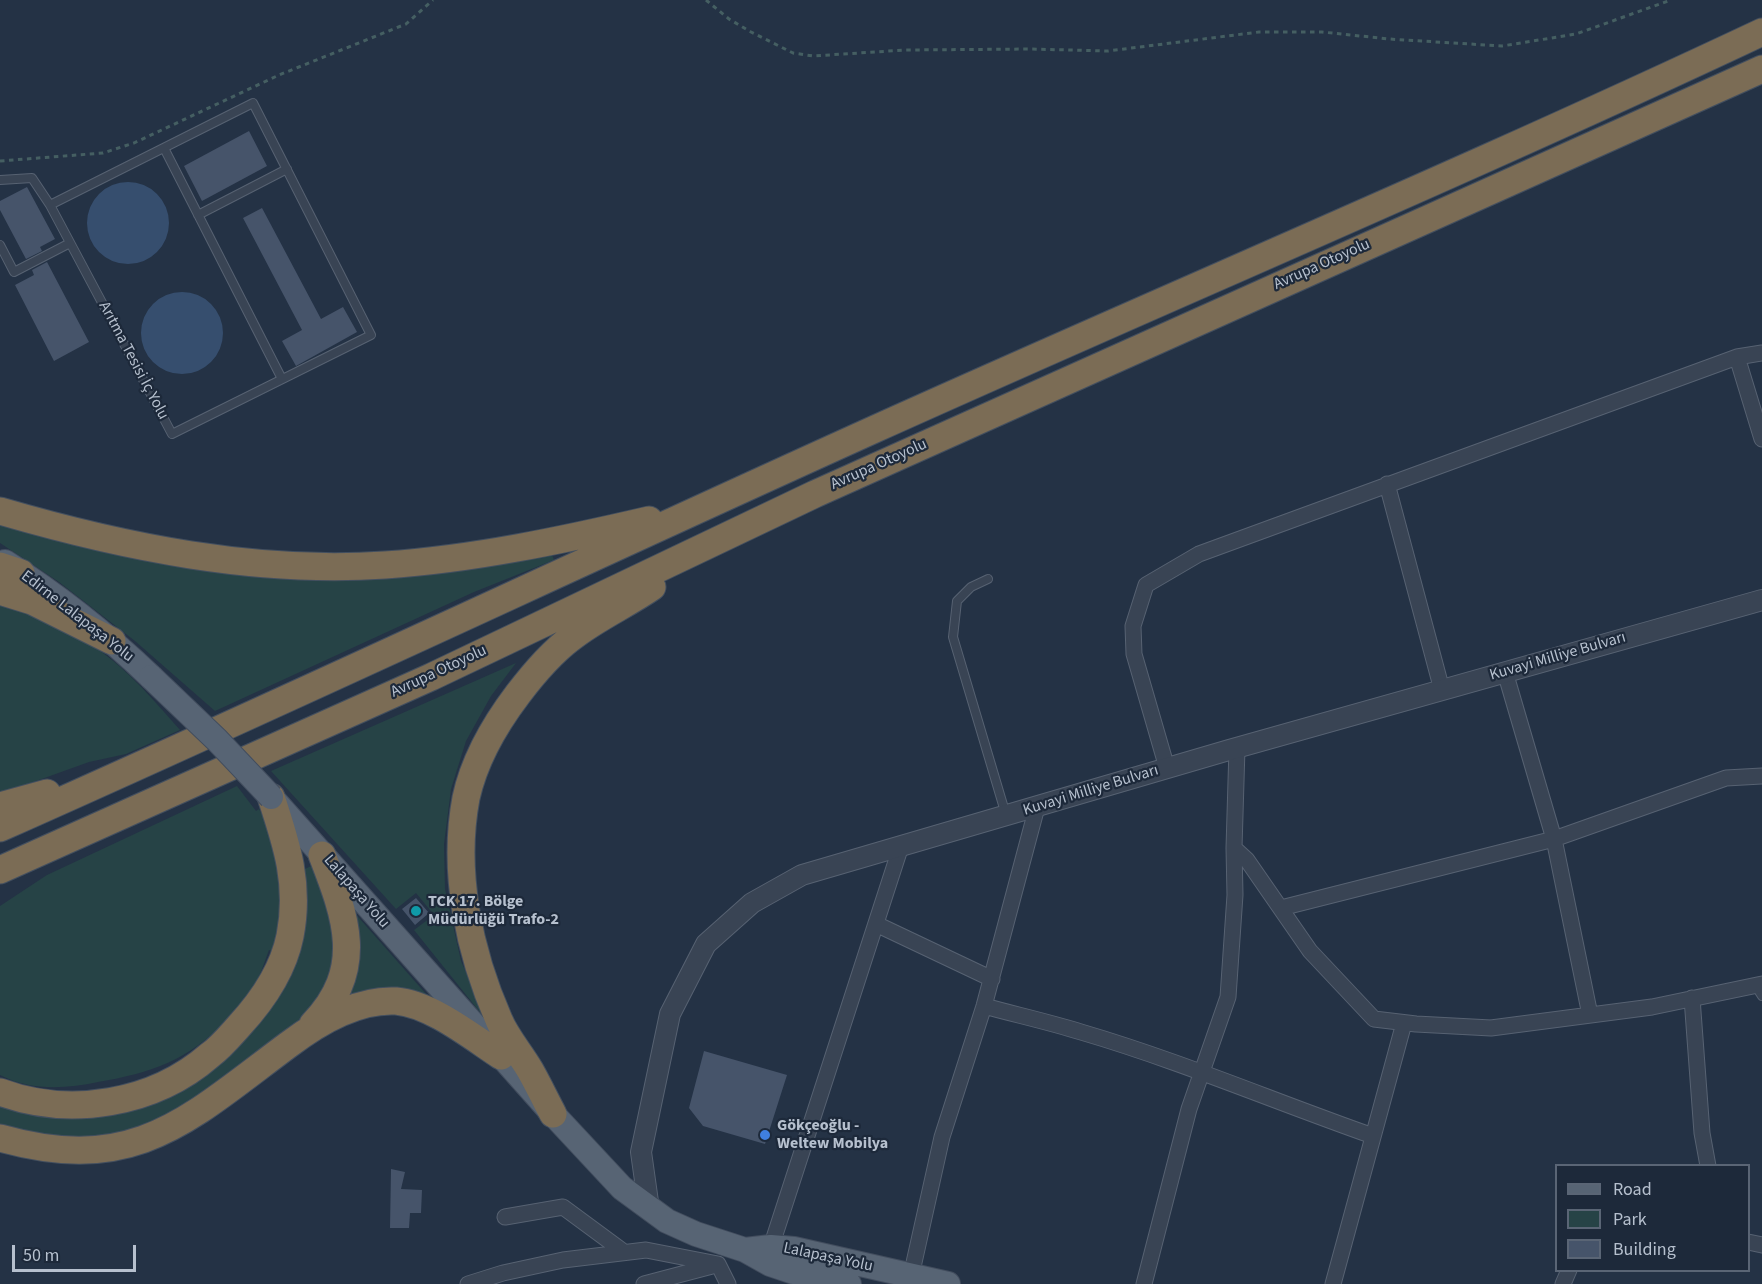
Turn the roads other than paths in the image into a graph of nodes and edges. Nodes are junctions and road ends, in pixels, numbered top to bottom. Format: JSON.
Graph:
{"nodes":[{"id":1,"x":1762,"y":32,"type":"edge"},
{"id":2,"x":1762,"y":69,"type":"edge"},
{"id":3,"x":164,"y":148,"type":"junction"},
{"id":4,"x":286,"y":169,"type":"junction"},
{"id":5,"x":0,"y":180,"type":"edge"},
{"id":6,"x":50,"y":205,"type":"junction"},
{"id":7,"x":198,"y":215,"type":"junction"},
{"id":8,"x":70,"y":243,"type":"junction"},
{"id":9,"x":0,"y":245,"type":"edge"},
{"id":10,"x":1762,"y":353,"type":"edge"},
{"id":11,"x":1737,"y":357,"type":"junction"},
{"id":12,"x":282,"y":379,"type":"junction"},
{"id":13,"x":1762,"y":439,"type":"edge"},
{"id":14,"x":1387,"y":484,"type":"junction"},
{"id":15,"x":0,"y":511,"type":"edge"},
{"id":16,"x":686,"y":515,"type":"junction"},
{"id":17,"x":705,"y":546,"type":"junction"},
{"id":18,"x":7,"y":566,"type":"edge"},
{"id":19,"x":988,"y":579,"type":"dead end"},
{"id":20,"x":0,"y":591,"type":"edge"},
{"id":21,"x":1762,"y":600,"type":"edge"},
{"id":22,"x":112,"y":641,"type":"junction"},
{"id":23,"x":1505,"y":672,"type":"junction"},
{"id":24,"x":151,"y":677,"type":"joint"},
{"id":25,"x":1442,"y":690,"type":"junction"},
{"id":26,"x":1237,"y":748,"type":"junction"},
{"id":27,"x":1167,"y":768,"type":"junction"},
{"id":28,"x":1762,"y":776,"type":"edge"},
{"id":29,"x":90,"y":788,"type":"junction"},
{"id":30,"x":271,"y":798,"type":"junction"},
{"id":31,"x":0,"y":806,"type":"edge"},
{"id":32,"x":1037,"y":807,"type":"junction"},
{"id":33,"x":1007,"y":816,"type":"junction"},
{"id":34,"x":0,"y":828,"type":"edge"},
{"id":35,"x":1554,"y":839,"type":"junction"},
{"id":36,"x":902,"y":846,"type":"junction"},
{"id":37,"x":1234,"y":848,"type":"junction"},
{"id":38,"x":322,"y":855,"type":"junction"},
{"id":39,"x":10,"y":866,"type":"edge"},
{"id":40,"x":0,"y":881,"type":"edge"},
{"id":41,"x":1281,"y":908,"type":"junction"},
{"id":42,"x":876,"y":924,"type":"junction"},
{"id":43,"x":992,"y":979,"type":"junction"},
{"id":44,"x":1760,"y":988,"type":"edge"},
{"id":45,"x":1692,"y":998,"type":"junction"},
{"id":46,"x":984,"y":1006,"type":"junction"},
{"id":47,"x":1590,"y":1015,"type":"junction"},
{"id":48,"x":1404,"y":1023,"type":"junction"},
{"id":49,"x":301,"y":1035,"type":"junction"},
{"id":50,"x":501,"y":1056,"type":"junction"},
{"id":51,"x":1202,"y":1072,"type":"junction"},
{"id":52,"x":0,"y":1092,"type":"edge"},
{"id":53,"x":553,"y":1114,"type":"junction"},
{"id":54,"x":1373,"y":1136,"type":"junction"},
{"id":55,"x":0,"y":1138,"type":"edge"},
{"id":56,"x":1708,"y":1164,"type":"edge"},
{"id":57,"x":649,"y":1209,"type":"junction"},
{"id":58,"x":505,"y":1217,"type":"dead end"},
{"id":59,"x":771,"y":1247,"type":"junction"},
{"id":60,"x":740,"y":1249,"type":"junction"},
{"id":61,"x":624,"y":1252,"type":"junction"},
{"id":62,"x":718,"y":1264,"type":"junction"},
{"id":63,"x":911,"y":1276,"type":"junction"},
{"id":64,"x":468,"y":1284,"type":"edge"},
{"id":65,"x":644,"y":1284,"type":"edge"},
{"id":66,"x":728,"y":1284,"type":"edge"},
{"id":67,"x":849,"y":1284,"type":"edge"},
{"id":68,"x":948,"y":1284,"type":"edge"},
{"id":69,"x":1144,"y":1284,"type":"edge"},
{"id":70,"x":1333,"y":1284,"type":"edge"}],
"edges":[{"from":1,"to":16,"type":"highway","name":"Avrupa Otoyolu"},
{"from":2,"to":17,"type":"highway","name":"Avrupa Otoyolu"},
{"from":3,"to":4,"type":"lane","name":"Arıtma Tesisi İç Yolu"},
{"from":3,"to":6,"type":"lane","name":"Arıtma Tesisi İç Yolu"},
{"from":3,"to":7,"type":"lane"},
{"from":4,"to":7,"type":"lane"},
{"from":4,"to":12,"type":"lane","name":"Arıtma Tesisi İç Yolu"},
{"from":5,"to":6,"type":"lane","name":"Arıtma Tesisi İç Yolu"},
{"from":6,"to":8,"type":"lane","name":"Arıtma Tesisi İç Yolu"},
{"from":7,"to":12,"type":"lane"},
{"from":8,"to":9,"type":"lane"},
{"from":8,"to":12,"type":"lane","name":"Arıtma Tesisi İç Yolu"},
{"from":10,"to":11,"type":"street"},
{"from":11,"to":13,"type":"street"},
{"from":11,"to":14,"type":"street"},
{"from":14,"to":25,"type":"street"},
{"from":14,"to":27,"type":"street"},
{"from":15,"to":16,"type":"highway"},
{"from":16,"to":29,"type":"highway","name":"Avrupa Otoyolu"},
{"from":17,"to":39,"type":"highway","name":"Avrupa Otoyolu"},
{"from":17,"to":53,"type":"highway"},
{"from":18,"to":22,"type":"main road","name":"Edirne Lalapaşa Yolu"},
{"from":19,"to":33,"type":"lane"},
{"from":20,"to":22,"type":"highway"},
{"from":21,"to":23,"type":"street","name":"Kuvayi Milliye Bulvarı"},
{"from":22,"to":24,"type":"main road","name":"Edirne Lalapaşa Yolu"},
{"from":23,"to":25,"type":"street","name":"Kuvayi Milliye Bulvarı"},
{"from":23,"to":35,"type":"street"},
{"from":24,"to":30,"type":"main road","name":"Lalapaşa Yolu","bridge":true},
{"from":25,"to":26,"type":"street","name":"Kuvayi Milliye Bulvarı"},
{"from":26,"to":27,"type":"street","name":"Kuvayi Milliye Bulvarı"},
{"from":26,"to":37,"type":"street"},
{"from":27,"to":32,"type":"street","name":"Kuvayi Milliye Bulvarı"},
{"from":28,"to":35,"type":"street"},
{"from":29,"to":31,"type":"highway"},
{"from":29,"to":34,"type":"highway","name":"Avrupa Otoyolu"},
{"from":30,"to":38,"type":"main road","name":"Lalapaşa Yolu"},
{"from":30,"to":52,"type":"highway"},
{"from":32,"to":33,"type":"street","name":"Kuvayi Milliye Bulvarı"},
{"from":32,"to":43,"type":"street"},
{"from":33,"to":36,"type":"street","name":"Kuvayi Milliye Bulvarı"},
{"from":35,"to":41,"type":"street"},
{"from":35,"to":47,"type":"street"},
{"from":36,"to":42,"type":"street"},
{"from":36,"to":57,"type":"street","name":"Kuvayi Milliye Bulvarı"},
{"from":37,"to":41,"type":"street"},
{"from":37,"to":51,"type":"street"},
{"from":38,"to":49,"type":"highway"},
{"from":38,"to":50,"type":"main road","name":"Lalapaşa Yolu"},
{"from":39,"to":40,"type":"highway"},
{"from":41,"to":48,"type":"street"},
{"from":42,"to":43,"type":"street"},
{"from":42,"to":59,"type":"street"},
{"from":43,"to":46,"type":"street"},
{"from":44,"to":45,"type":"street"},
{"from":45,"to":47,"type":"street"},
{"from":45,"to":56,"type":"street"},
{"from":46,"to":51,"type":"street"},
{"from":46,"to":63,"type":"street"},
{"from":47,"to":48,"type":"street"},
{"from":48,"to":54,"type":"street"},
{"from":49,"to":50,"type":"highway"},
{"from":49,"to":55,"type":"highway"},
{"from":50,"to":53,"type":"main road","name":"Lalapaşa Yolu"},
{"from":51,"to":54,"type":"street"},
{"from":51,"to":69,"type":"street"},
{"from":53,"to":57,"type":"main road","name":"Lalapaşa Yolu"},
{"from":54,"to":70,"type":"street"},
{"from":57,"to":60,"type":"main road","name":"Lalapaşa Yolu"},
{"from":58,"to":61,"type":"street"},
{"from":59,"to":60,"type":"main road","name":"Lalapaşa Yolu"},
{"from":59,"to":63,"type":"main road","name":"Lalapaşa Yolu"},
{"from":60,"to":62,"type":"street"},
{"from":60,"to":67,"type":"main road","name":"Lalapaşa Yolu"},
{"from":61,"to":62,"type":"street"},
{"from":61,"to":64,"type":"street"},
{"from":62,"to":65,"type":"street"},
{"from":62,"to":66,"type":"street"},
{"from":63,"to":68,"type":"main road","name":"Lalapaşa Yolu"}]}
